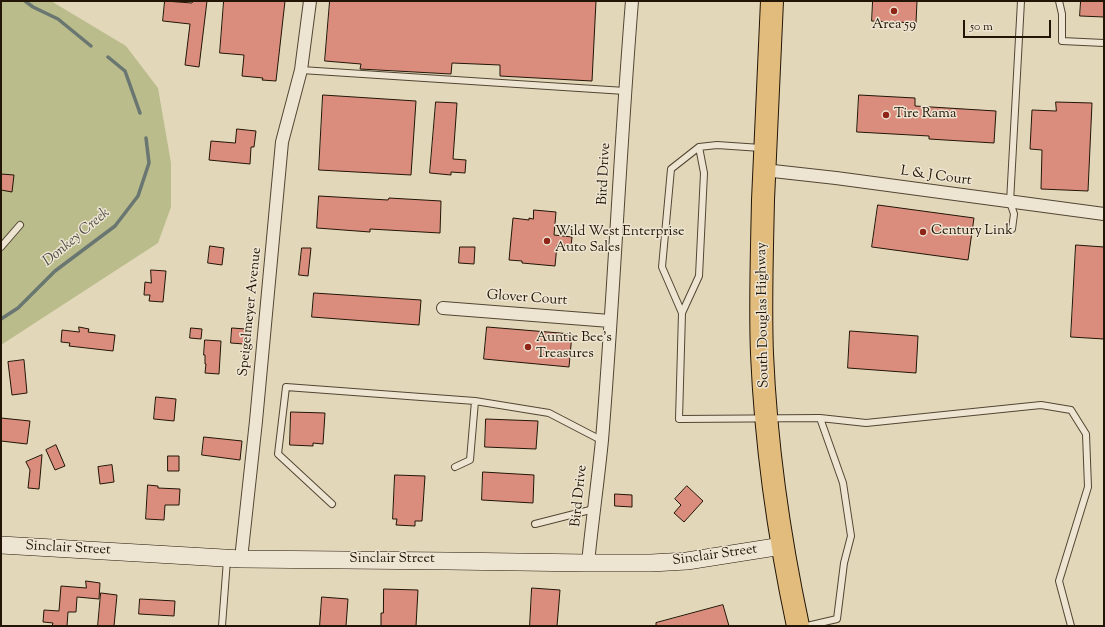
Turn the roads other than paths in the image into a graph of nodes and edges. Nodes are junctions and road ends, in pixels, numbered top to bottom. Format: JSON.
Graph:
{"nodes":[{"id":1,"x":310,"y":1,"type":"edge"},
{"id":2,"x":632,"y":1,"type":"edge"},
{"id":3,"x":772,"y":1,"type":"edge"},
{"id":4,"x":1021,"y":1,"type":"edge"},
{"id":5,"x":1059,"y":1,"type":"edge"},
{"id":6,"x":1104,"y":43,"type":"edge"},
{"id":7,"x":301,"y":70,"type":"junction"},
{"id":8,"x":625,"y":91,"type":"junction"},
{"id":9,"x":699,"y":147,"type":"junction"},
{"id":10,"x":765,"y":148,"type":"junction"},
{"id":11,"x":764,"y":170,"type":"junction"},
{"id":12,"x":1010,"y":202,"type":"junction"},
{"id":13,"x":1104,"y":214,"type":"edge"},
{"id":14,"x":20,"y":225,"type":"dead end"},
{"id":15,"x":1012,"y":229,"type":"dead end"},
{"id":16,"x":1,"y":247,"type":"edge"},
{"id":17,"x":443,"y":308,"type":"dead end"},
{"id":18,"x":682,"y":313,"type":"junction"},
{"id":19,"x":610,"y":321,"type":"junction"},
{"id":20,"x":475,"y":401,"type":"junction"},
{"id":21,"x":767,"y":418,"type":"junction"},
{"id":22,"x":820,"y":418,"type":"junction"},
{"id":23,"x":602,"y":440,"type":"junction"},
{"id":24,"x":455,"y":467,"type":"dead end"},
{"id":25,"x":332,"y":504,"type":"dead end"},
{"id":26,"x":594,"y":509,"type":"junction"},
{"id":27,"x":535,"y":524,"type":"dead end"},
{"id":28,"x":1,"y":545,"type":"edge"},
{"id":29,"x":782,"y":546,"type":"junction"},
{"id":30,"x":234,"y":559,"type":"junction"},
{"id":31,"x":588,"y":563,"type":"junction"},
{"id":32,"x":222,"y":626,"type":"edge"},
{"id":33,"x":798,"y":626,"type":"edge"},
{"id":34,"x":807,"y":626,"type":"edge"},
{"id":35,"x":1071,"y":626,"type":"edge"}],
"edges":[{"from":1,"to":7,"type":"street","name":"Speigelmeyer Avenue"},
{"from":2,"to":8,"type":"street","name":"Bird Drive"},
{"from":3,"to":10,"type":"highway","name":"South Douglas Highway"},
{"from":4,"to":12,"type":"lane"},
{"from":5,"to":6,"type":"lane"},
{"from":7,"to":8,"type":"lane"},
{"from":7,"to":30,"type":"street","name":"Speigelmeyer Avenue"},
{"from":8,"to":19,"type":"street","name":"Bird Drive"},
{"from":9,"to":10,"type":"lane"},
{"from":9,"to":18,"type":"lane"},
{"from":9,"to":18,"type":"lane"},
{"from":10,"to":11,"type":"highway","name":"South Douglas Highway"},
{"from":11,"to":12,"type":"street","name":"L & J Court"},
{"from":11,"to":21,"type":"highway","name":"South Douglas Highway"},
{"from":12,"to":13,"type":"street","name":"L & J Court"},
{"from":12,"to":15,"type":"lane"},
{"from":14,"to":16,"type":"lane"},
{"from":17,"to":19,"type":"street","name":"Glover Court"},
{"from":18,"to":21,"type":"lane"},
{"from":19,"to":23,"type":"street","name":"Bird Drive"},
{"from":20,"to":23,"type":"lane"},
{"from":20,"to":24,"type":"lane"},
{"from":20,"to":25,"type":"lane"},
{"from":21,"to":22,"type":"lane"},
{"from":21,"to":29,"type":"highway","name":"South Douglas Highway"},
{"from":22,"to":34,"type":"lane"},
{"from":22,"to":35,"type":"lane"},
{"from":23,"to":26,"type":"street","name":"Bird Drive"},
{"from":26,"to":27,"type":"lane"},
{"from":26,"to":31,"type":"street","name":"Bird Drive"},
{"from":28,"to":30,"type":"street","name":"Sinclair Street"},
{"from":29,"to":31,"type":"street","name":"Sinclair Street"},
{"from":29,"to":33,"type":"highway","name":"South Douglas Highway"},
{"from":30,"to":31,"type":"street","name":"Sinclair Street"},
{"from":30,"to":32,"type":"lane"}]}
